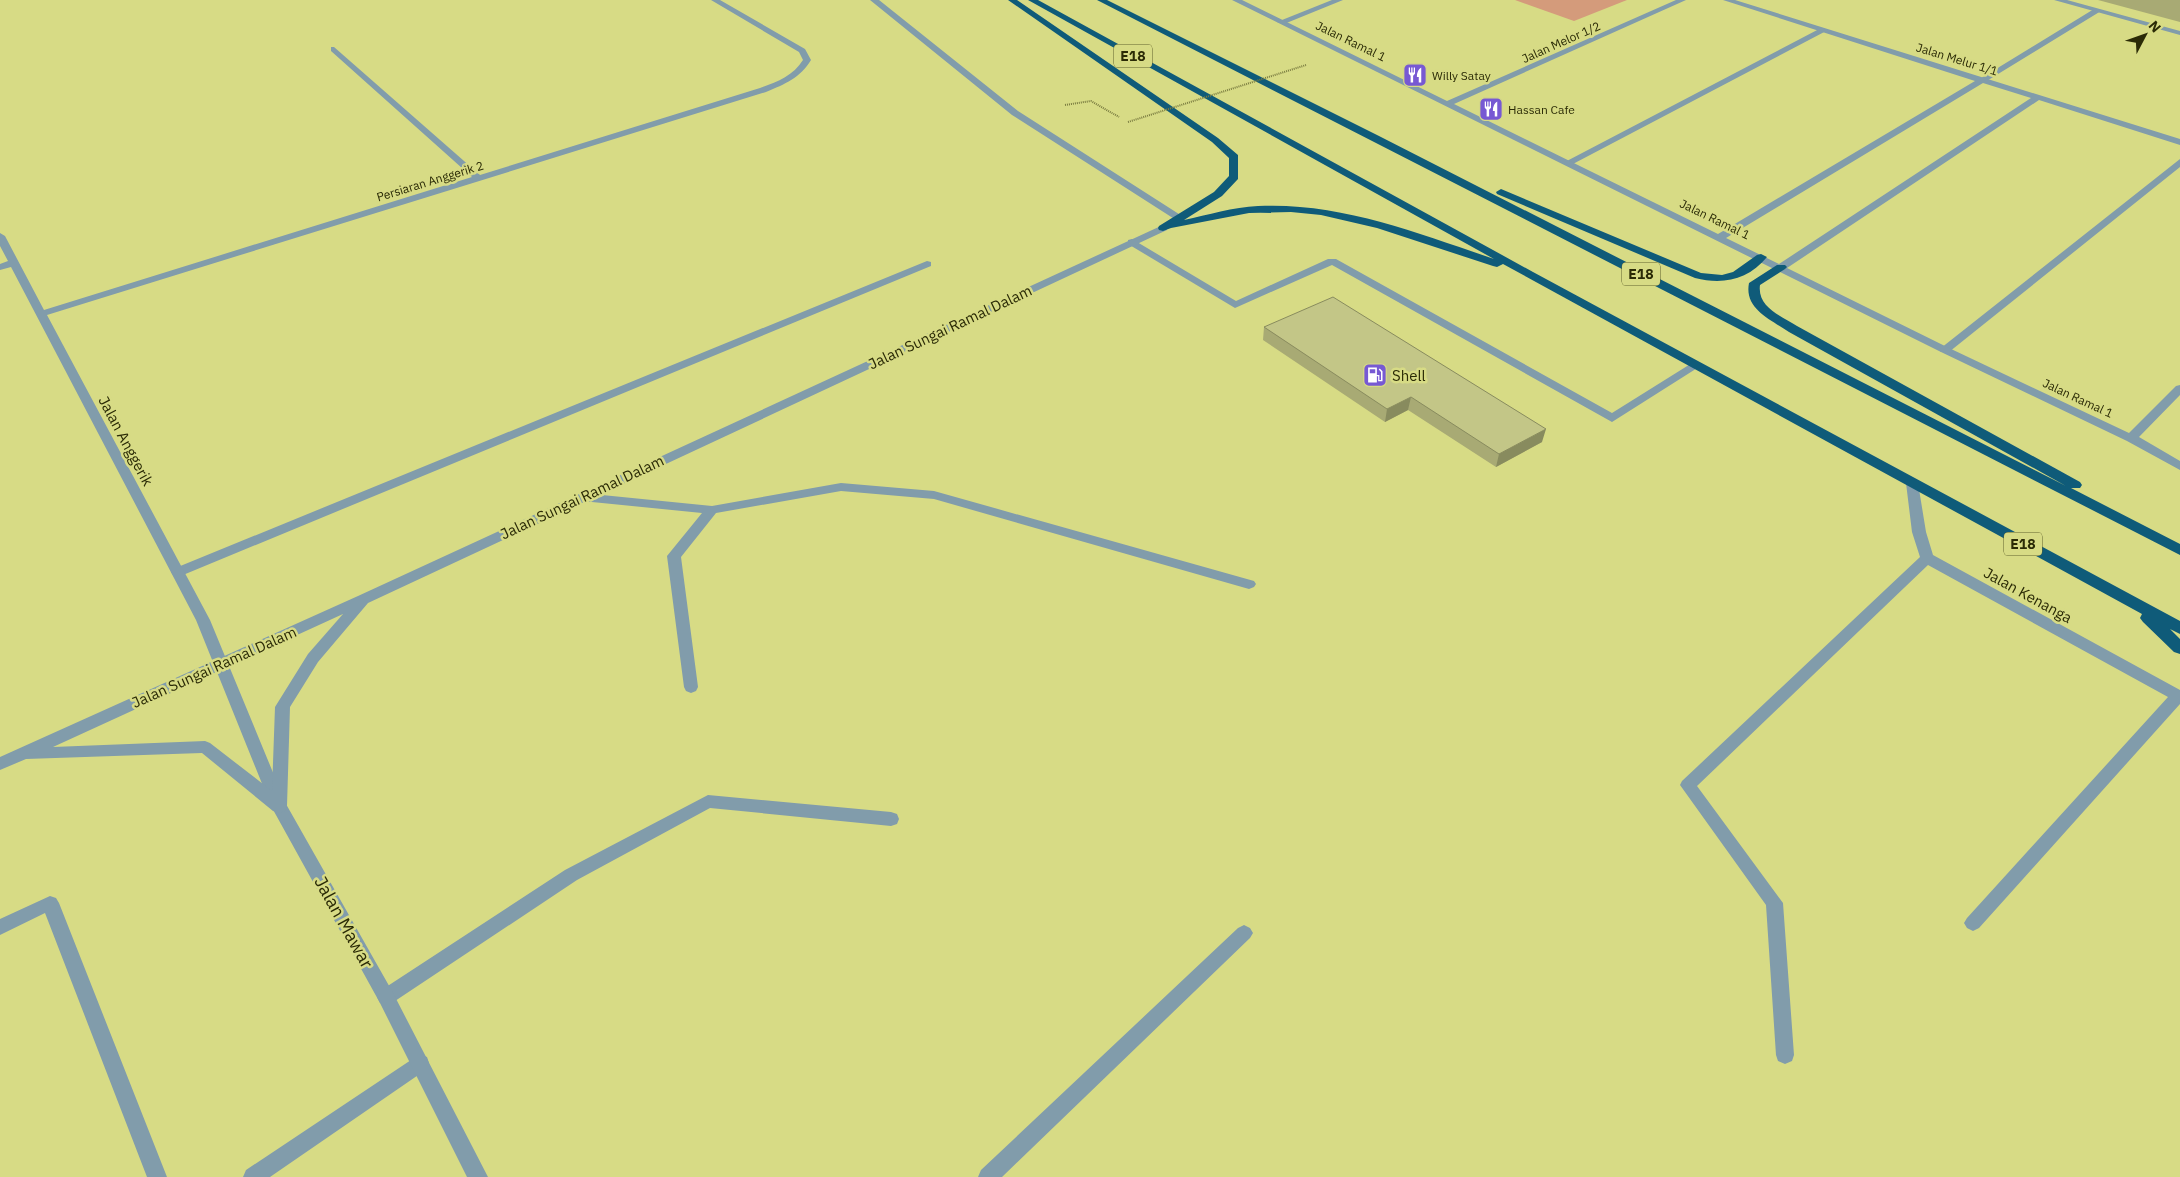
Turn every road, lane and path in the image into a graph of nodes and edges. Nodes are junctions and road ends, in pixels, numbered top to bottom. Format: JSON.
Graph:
{"nodes":[{"id":1,"x":715,"y":0,"type":"edge"},
{"id":2,"x":874,"y":0,"type":"edge"},
{"id":3,"x":1012,"y":0,"type":"edge"},
{"id":4,"x":1032,"y":0,"type":"edge"},
{"id":5,"x":1236,"y":0,"type":"edge"},
{"id":6,"x":1339,"y":0,"type":"edge"},
{"id":7,"x":1682,"y":0,"type":"edge"},
{"id":8,"x":1727,"y":0,"type":"edge"},
{"id":9,"x":2058,"y":0,"type":"edge"},
{"id":10,"x":1102,"y":1,"type":"edge"},
{"id":11,"x":2097,"y":10,"type":"junction"},
{"id":12,"x":1281,"y":22,"type":"junction"},
{"id":13,"x":1824,"y":30,"type":"junction"},
{"id":14,"x":2180,"y":34,"type":"edge"},
{"id":15,"x":334,"y":49,"type":"dead end"},
{"id":16,"x":1306,"y":65,"type":"dead end"},
{"id":17,"x":1982,"y":80,"type":"junction"},
{"id":18,"x":2038,"y":97,"type":"junction"},
{"id":19,"x":1091,"y":101,"type":"dead end"},
{"id":20,"x":1448,"y":104,"type":"junction"},
{"id":21,"x":1120,"y":118,"type":"dead end"},
{"id":22,"x":1128,"y":122,"type":"dead end"},
{"id":23,"x":1376,"y":138,"type":"junction"},
{"id":24,"x":2180,"y":142,"type":"edge"},
{"id":25,"x":2180,"y":162,"type":"edge"},
{"id":26,"x":1568,"y":163,"type":"junction"},
{"id":27,"x":479,"y":179,"type":"junction"},
{"id":28,"x":1179,"y":218,"type":"junction"},
{"id":29,"x":1163,"y":228,"type":"junction"},
{"id":30,"x":0,"y":236,"type":"edge"},
{"id":31,"x":1720,"y":237,"type":"junction"},
{"id":32,"x":1132,"y":242,"type":"junction"},
{"id":33,"x":1761,"y":257,"type":"junction"},
{"id":34,"x":14,"y":263,"type":"junction"},
{"id":35,"x":927,"y":264,"type":"dead end"},
{"id":36,"x":0,"y":267,"type":"edge"},
{"id":37,"x":1781,"y":267,"type":"junction"},
{"id":38,"x":1529,"y":274,"type":"junction"},
{"id":39,"x":41,"y":314,"type":"junction"},
{"id":40,"x":1944,"y":350,"type":"junction"},
{"id":41,"x":1696,"y":366,"type":"junction"},
{"id":42,"x":2180,"y":388,"type":"edge"},
{"id":43,"x":2131,"y":438,"type":"junction"},
{"id":44,"x":2180,"y":466,"type":"edge"},
{"id":45,"x":1912,"y":483,"type":"junction"},
{"id":46,"x":582,"y":497,"type":"junction"},
{"id":47,"x":712,"y":510,"type":"junction"},
{"id":48,"x":2180,"y":543,"type":"edge"},
{"id":49,"x":2180,"y":550,"type":"edge"},
{"id":50,"x":1927,"y":558,"type":"junction"},
{"id":51,"x":178,"y":572,"type":"junction"},
{"id":52,"x":1249,"y":584,"type":"dead end"},
{"id":53,"x":363,"y":599,"type":"junction"},
{"id":54,"x":2134,"y":604,"type":"junction"},
{"id":55,"x":2180,"y":628,"type":"edge"},
{"id":56,"x":2180,"y":648,"type":"edge"},
{"id":57,"x":222,"y":663,"type":"junction"},
{"id":58,"x":691,"y":687,"type":"dead end"},
{"id":59,"x":2179,"y":697,"type":"edge"},
{"id":60,"x":23,"y":754,"type":"junction"},
{"id":61,"x":0,"y":764,"type":"edge"},
{"id":62,"x":279,"y":806,"type":"junction"},
{"id":63,"x":891,"y":819,"type":"dead end"},
{"id":64,"x":1973,"y":922,"type":"dead end"},
{"id":65,"x":0,"y":927,"type":"edge"},
{"id":66,"x":1244,"y":933,"type":"dead end"},
{"id":67,"x":386,"y":997,"type":"junction"},
{"id":68,"x":1785,"y":1055,"type":"dead end"},
{"id":69,"x":420,"y":1063,"type":"junction"},
{"id":70,"x":157,"y":1177,"type":"edge"},
{"id":71,"x":254,"y":1177,"type":"edge"},
{"id":72,"x":478,"y":1177,"type":"edge"},
{"id":73,"x":988,"y":1177,"type":"edge"}],
"edges":[{"from":1,"to":27,"type":"street","name":"Persiaran Anggerik 2"},
{"from":2,"to":28,"type":"street"},
{"from":3,"to":28,"type":"highway"},
{"from":4,"to":38,"type":"highway","number":"E18"},
{"from":5,"to":12,"type":"street","name":"Jalan Ramal 1"},
{"from":6,"to":12,"type":"street"},
{"from":7,"to":20,"type":"street","name":"Jalan Melor 1/2"},
{"from":8,"to":13,"type":"street","name":"Jalan Melur 1/1"},
{"from":9,"to":11,"type":"street"},
{"from":10,"to":23,"type":"highway","number":"E18"},
{"from":11,"to":14,"type":"street"},
{"from":11,"to":17,"type":"street"},
{"from":12,"to":20,"type":"street","name":"Jalan Ramal 1"},
{"from":13,"to":17,"type":"street","name":"Jalan Melur 1/1"},
{"from":13,"to":26,"type":"street"},
{"from":15,"to":27,"type":"street"},
{"from":16,"to":22,"type":"path","bridge":true},
{"from":17,"to":18,"type":"street","name":"Jalan Melur 1/1"},
{"from":17,"to":31,"type":"street"},
{"from":18,"to":24,"type":"street","name":"Jalan Melur 1/1"},
{"from":18,"to":37,"type":"street"},
{"from":19,"to":21,"type":"path"},
{"from":20,"to":26,"type":"street","name":"Jalan Ramal 1"},
{"from":23,"to":33,"type":"highway"},
{"from":23,"to":49,"type":"highway","number":"E18"},
{"from":25,"to":40,"type":"street"},
{"from":26,"to":31,"type":"street","name":"Jalan Ramal 1"},
{"from":27,"to":39,"type":"street","name":"Persiaran Anggerik 2"},
{"from":28,"to":29,"type":"highway"},
{"from":29,"to":32,"type":"street","name":"Jalan Sungai Ramal Dalam"},
{"from":29,"to":38,"type":"highway"},
{"from":30,"to":34,"type":"street","name":"Jalan Anggerik"},
{"from":31,"to":33,"type":"street","name":"Jalan Ramal 1"},
{"from":32,"to":41,"type":"street"},
{"from":32,"to":46,"type":"street","name":"Jalan Sungai Ramal Dalam"},
{"from":33,"to":37,"type":"street","name":"Jalan Ramal 1"},
{"from":34,"to":36,"type":"street"},
{"from":34,"to":39,"type":"street","name":"Jalan Anggerik"},
{"from":35,"to":51,"type":"street"},
{"from":37,"to":40,"type":"street","name":"Jalan Ramal 1"},
{"from":37,"to":48,"type":"highway"},
{"from":38,"to":41,"type":"highway","number":"E18"},
{"from":39,"to":51,"type":"street","name":"Jalan Anggerik"},
{"from":40,"to":43,"type":"street","name":"Jalan Ramal 1"},
{"from":41,"to":45,"type":"highway","number":"E18"},
{"from":42,"to":43,"type":"street"},
{"from":43,"to":44,"type":"street","name":"Jalan Ramal 1"},
{"from":45,"to":50,"type":"street"},
{"from":45,"to":54,"type":"highway","number":"E18"},
{"from":46,"to":47,"type":"street"},
{"from":46,"to":53,"type":"street","name":"Jalan Sungai Ramal Dalam"},
{"from":47,"to":52,"type":"street"},
{"from":47,"to":58,"type":"street"},
{"from":50,"to":59,"type":"street","name":"Jalan Kenanga"},
{"from":50,"to":68,"type":"street"},
{"from":51,"to":57,"type":"street","name":"Jalan Anggerik"},
{"from":53,"to":57,"type":"street","name":"Jalan Sungai Ramal Dalam"},
{"from":53,"to":62,"type":"street"},
{"from":54,"to":55,"type":"highway","number":"E18"},
{"from":54,"to":56,"type":"highway","number":"E18"},
{"from":57,"to":60,"type":"street","name":"Jalan Sungai Ramal Dalam"},
{"from":57,"to":62,"type":"street","name":"Jalan Mawar"},
{"from":59,"to":64,"type":"street"},
{"from":60,"to":61,"type":"street","name":"Jalan Sungai Ramal Dalam"},
{"from":60,"to":62,"type":"street"},
{"from":62,"to":67,"type":"street","name":"Jalan Mawar"},
{"from":63,"to":67,"type":"street"},
{"from":65,"to":70,"type":"street"},
{"from":66,"to":73,"type":"street"},
{"from":67,"to":69,"type":"street","name":"Jalan Mawar"},
{"from":69,"to":71,"type":"street"},
{"from":69,"to":72,"type":"street","name":"Jalan Mawar"}]}
